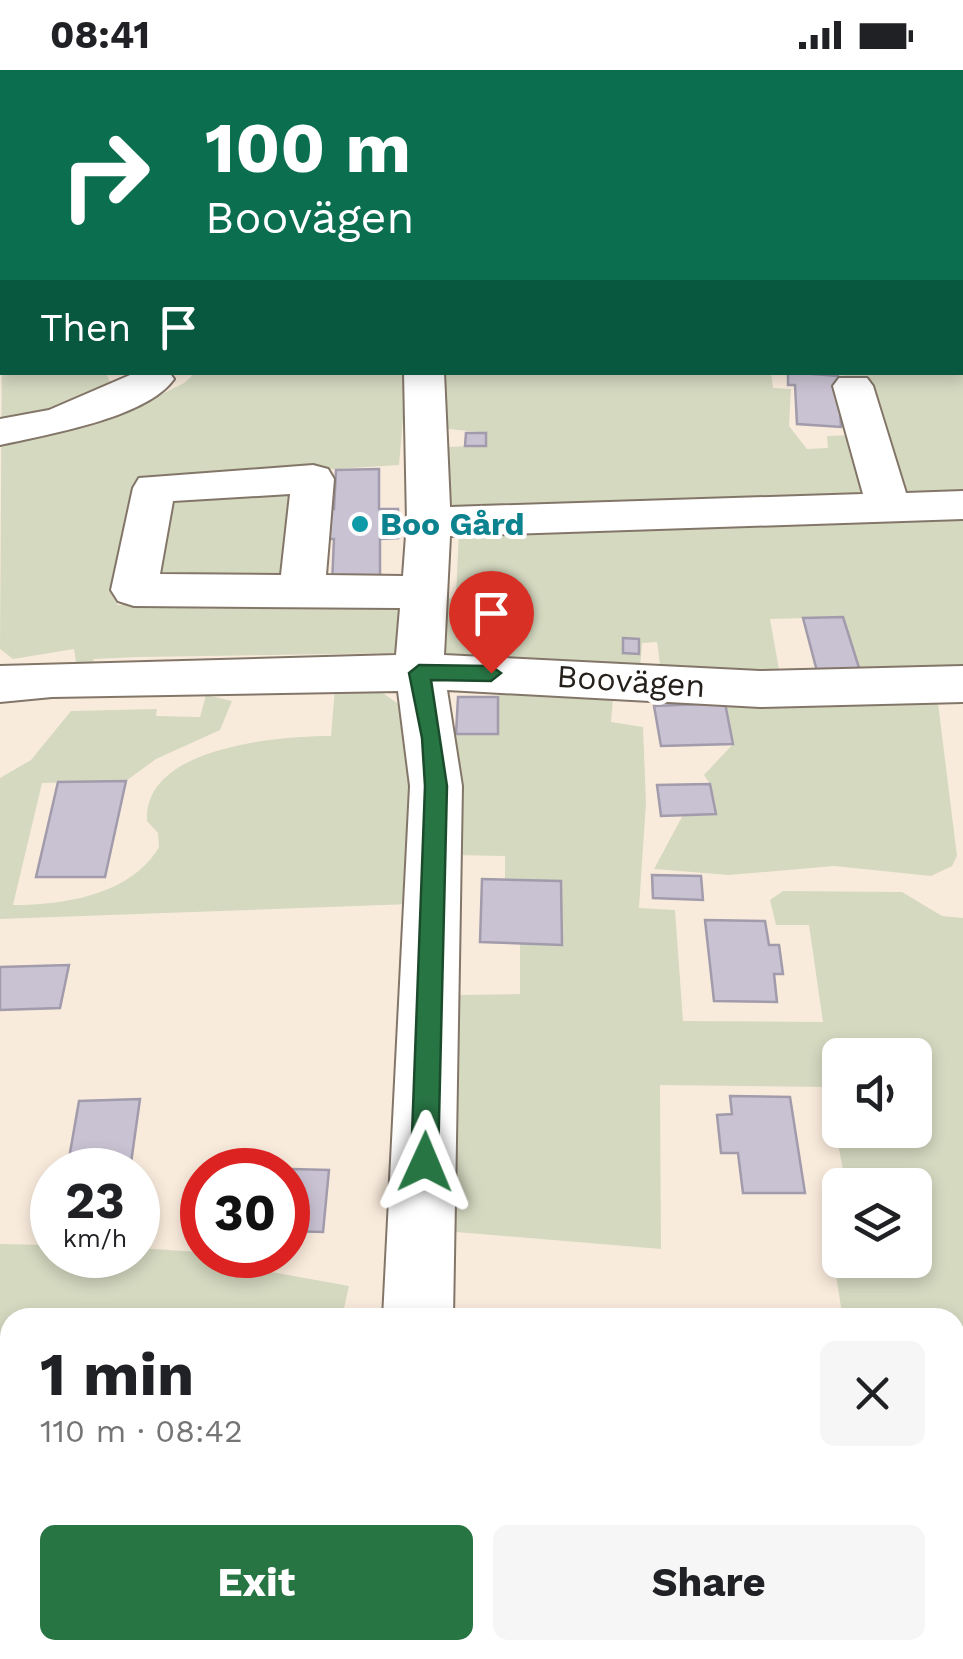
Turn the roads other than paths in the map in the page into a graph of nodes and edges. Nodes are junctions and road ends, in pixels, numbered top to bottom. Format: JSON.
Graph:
{"nodes":[{"id":1,"x":424,"y":375,"type":"edge"},
{"id":2,"x":154,"y":379,"type":"dead end"},
{"id":3,"x":852,"y":386,"type":"dead end"},
{"id":4,"x":0,"y":432,"type":"edge"},
{"id":5,"x":963,"y":506,"type":"edge"},
{"id":6,"x":888,"y":509,"type":"junction"},
{"id":7,"x":429,"y":522,"type":"junction"},
{"id":8,"x":302,"y":590,"type":"dead end"},
{"id":9,"x":426,"y":592,"type":"junction"},
{"id":10,"x":419,"y":673,"type":"junction"},
{"id":11,"x":0,"y":684,"type":"edge"},
{"id":12,"x":963,"y":684,"type":"edge"},
{"id":13,"x":418,"y":1308,"type":"edge"}],
"edges":[{"from":1,"to":7,"type":"street"},
{"from":2,"to":4,"type":"street"},
{"from":3,"to":6,"type":"street"},
{"from":5,"to":6,"type":"street"},
{"from":6,"to":7,"type":"street"},
{"from":7,"to":9,"type":"street"},
{"from":8,"to":9,"type":"street"},
{"from":9,"to":10,"type":"street"},
{"from":10,"to":11,"type":"street","name":"Boovägen"},
{"from":10,"to":12,"type":"street","name":"Boovägen"},
{"from":10,"to":13,"type":"street"}]}
